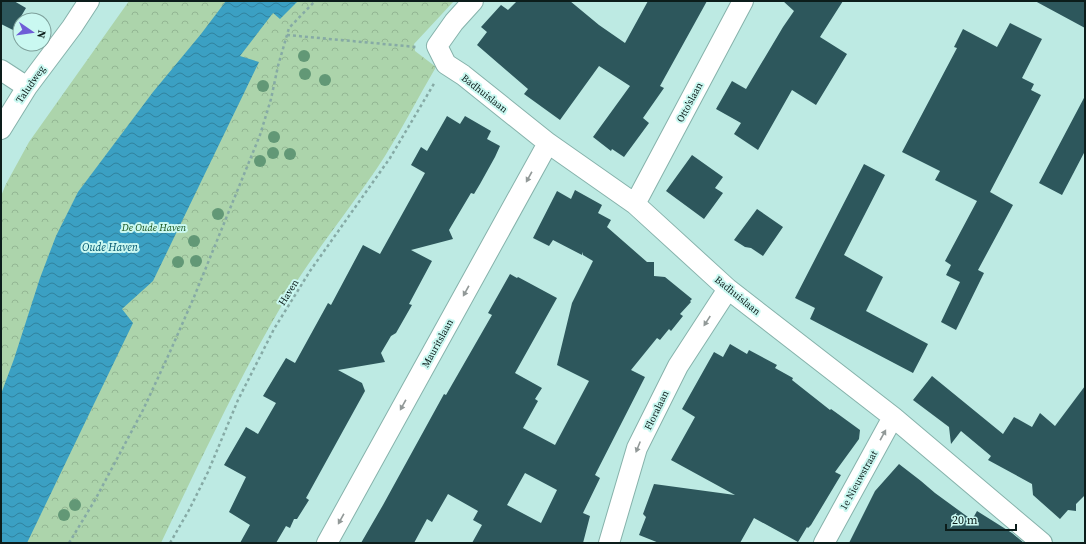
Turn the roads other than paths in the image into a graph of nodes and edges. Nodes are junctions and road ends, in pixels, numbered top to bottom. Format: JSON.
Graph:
{"nodes":[{"id":1,"x":89,"y":1,"type":"edge"},
{"id":2,"x":473,"y":1,"type":"edge"},
{"id":3,"x":743,"y":1,"type":"edge"},
{"id":4,"x":1,"y":70,"type":"edge"},
{"id":5,"x":27,"y":87,"type":"junction"},
{"id":6,"x":1,"y":129,"type":"edge"},
{"id":7,"x":548,"y":143,"type":"junction"},
{"id":8,"x":634,"y":204,"type":"junction"},
{"id":9,"x":728,"y":288,"type":"junction"},
{"id":10,"x":893,"y":417,"type":"junction"},
{"id":11,"x":327,"y":543,"type":"edge"},
{"id":12,"x":610,"y":543,"type":"edge"},
{"id":13,"x":824,"y":543,"type":"edge"},
{"id":14,"x":1042,"y":543,"type":"edge"}],
"edges":[{"from":1,"to":5,"type":"street","name":"Taludweg"},
{"from":2,"to":7,"type":"street","name":"Badhuislaan"},
{"from":3,"to":8,"type":"street","name":"Otto'slaan"},
{"from":4,"to":5,"type":"street"},
{"from":5,"to":6,"type":"street","name":"Taludweg"},
{"from":7,"to":8,"type":"street","name":"Badhuislaan"},
{"from":7,"to":11,"type":"street","name":"Mauritslaan","one_way":true},
{"from":8,"to":9,"type":"street","name":"Badhuislaan"},
{"from":9,"to":10,"type":"street","name":"Badhuislaan"},
{"from":9,"to":12,"type":"street","name":"Floralaan","one_way":true},
{"from":13,"to":10,"type":"street","name":"1e Nieuwstraat","one_way":true},
{"from":10,"to":14,"type":"street","name":"Badhuislaan"}]}
